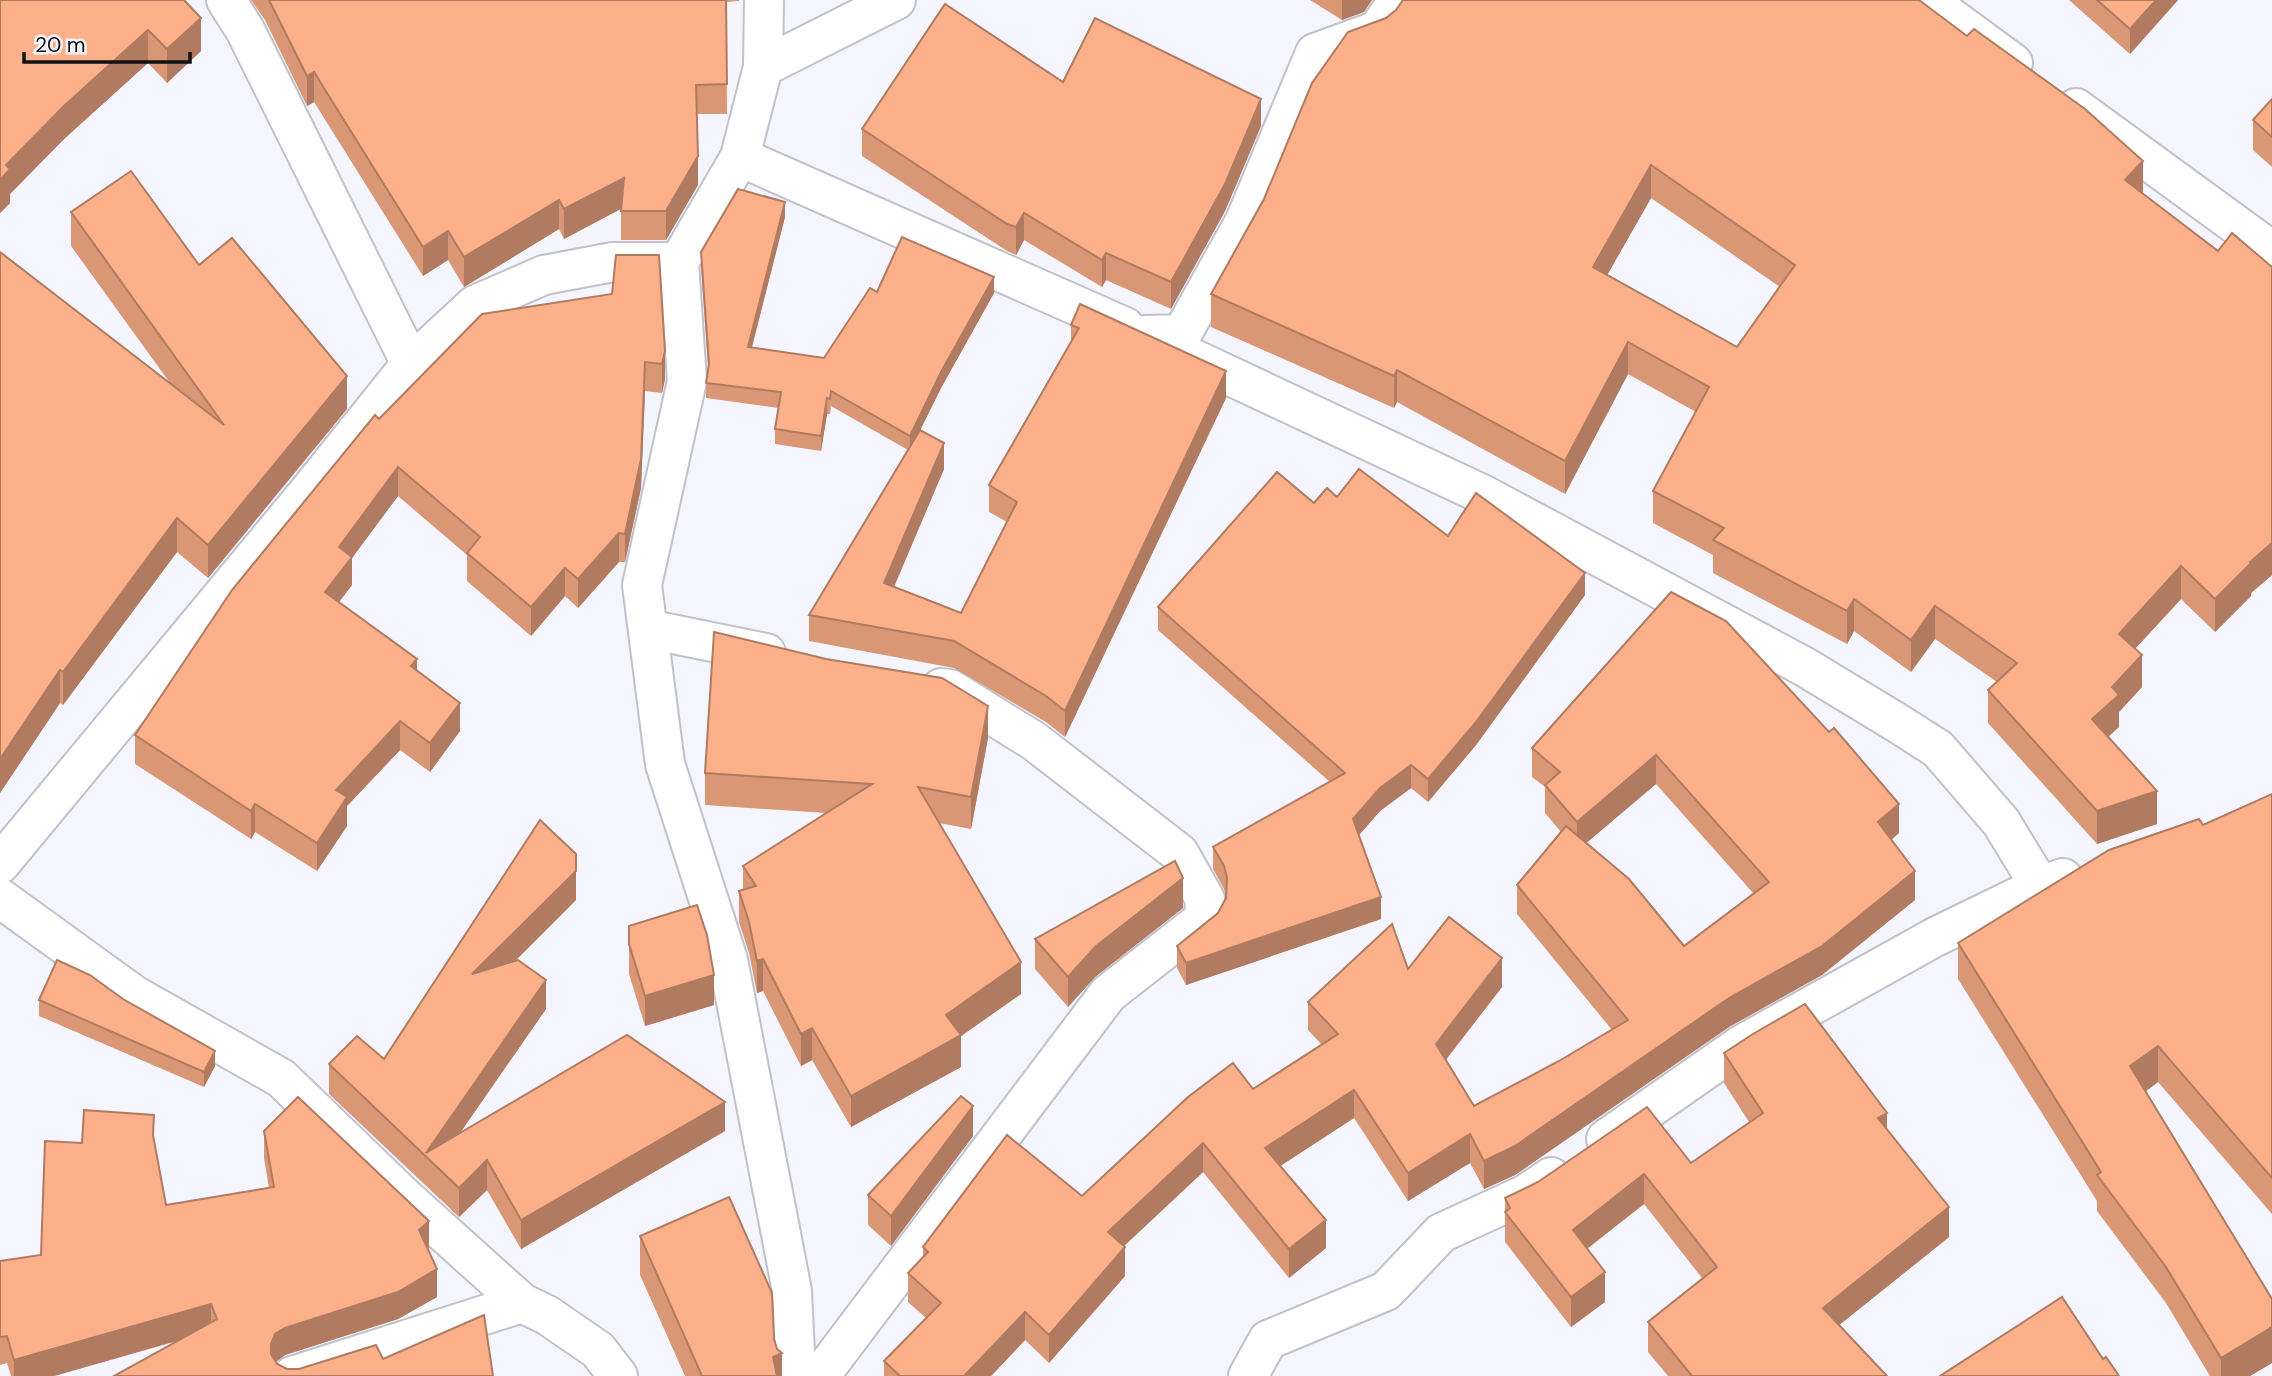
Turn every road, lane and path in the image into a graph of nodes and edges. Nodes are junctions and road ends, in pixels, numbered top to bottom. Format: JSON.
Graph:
{"nodes":[{"id":1,"x":226,"y":0,"type":"edge"},
{"id":2,"x":765,"y":0,"type":"edge"},
{"id":3,"x":896,"y":0,"type":"edge"},
{"id":4,"x":1398,"y":0,"type":"edge"},
{"id":5,"x":1927,"y":0,"type":"edge"},
{"id":6,"x":763,"y":67,"type":"junction"},
{"id":7,"x":740,"y":157,"type":"junction"},
{"id":8,"x":2272,"y":251,"type":"edge"},
{"id":9,"x":679,"y":261,"type":"junction"},
{"id":10,"x":1144,"y":335,"type":"junction"},
{"id":11,"x":411,"y":364,"type":"junction"},
{"id":12,"x":648,"y":629,"type":"junction"},
{"id":13,"x":803,"y":662,"type":"edge"},
{"id":14,"x":910,"y":682,"type":"edge"},
{"id":15,"x":0,"y":864,"type":"edge"},
{"id":16,"x":2090,"y":869,"type":"edge"},
{"id":17,"x":2040,"y":886,"type":"junction"},
{"id":18,"x":0,"y":898,"type":"edge"},
{"id":19,"x":522,"y":1303,"type":"junction"},
{"id":20,"x":292,"y":1376,"type":"edge"},
{"id":21,"x":618,"y":1376,"type":"edge"},
{"id":22,"x":796,"y":1376,"type":"edge"},
{"id":23,"x":820,"y":1376,"type":"edge"},
{"id":24,"x":1248,"y":1376,"type":"edge"}],
"edges":[{"from":1,"to":11,"type":"street"},
{"from":2,"to":6,"type":"street"},
{"from":3,"to":6,"type":"street"},
{"from":4,"to":10,"type":"street"},
{"from":5,"to":8,"type":"street"},
{"from":6,"to":7,"type":"street"},
{"from":7,"to":9,"type":"street"},
{"from":7,"to":10,"type":"street"},
{"from":9,"to":11,"type":"street"},
{"from":9,"to":12,"type":"street"},
{"from":10,"to":17,"type":"street"},
{"from":11,"to":15,"type":"street"},
{"from":12,"to":13,"type":"street"},
{"from":12,"to":22,"type":"street"},
{"from":14,"to":23,"type":"street"},
{"from":16,"to":17,"type":"street"},
{"from":17,"to":24,"type":"street"},
{"from":18,"to":19,"type":"street"},
{"from":19,"to":20,"type":"street"},
{"from":19,"to":21,"type":"street"}]}
